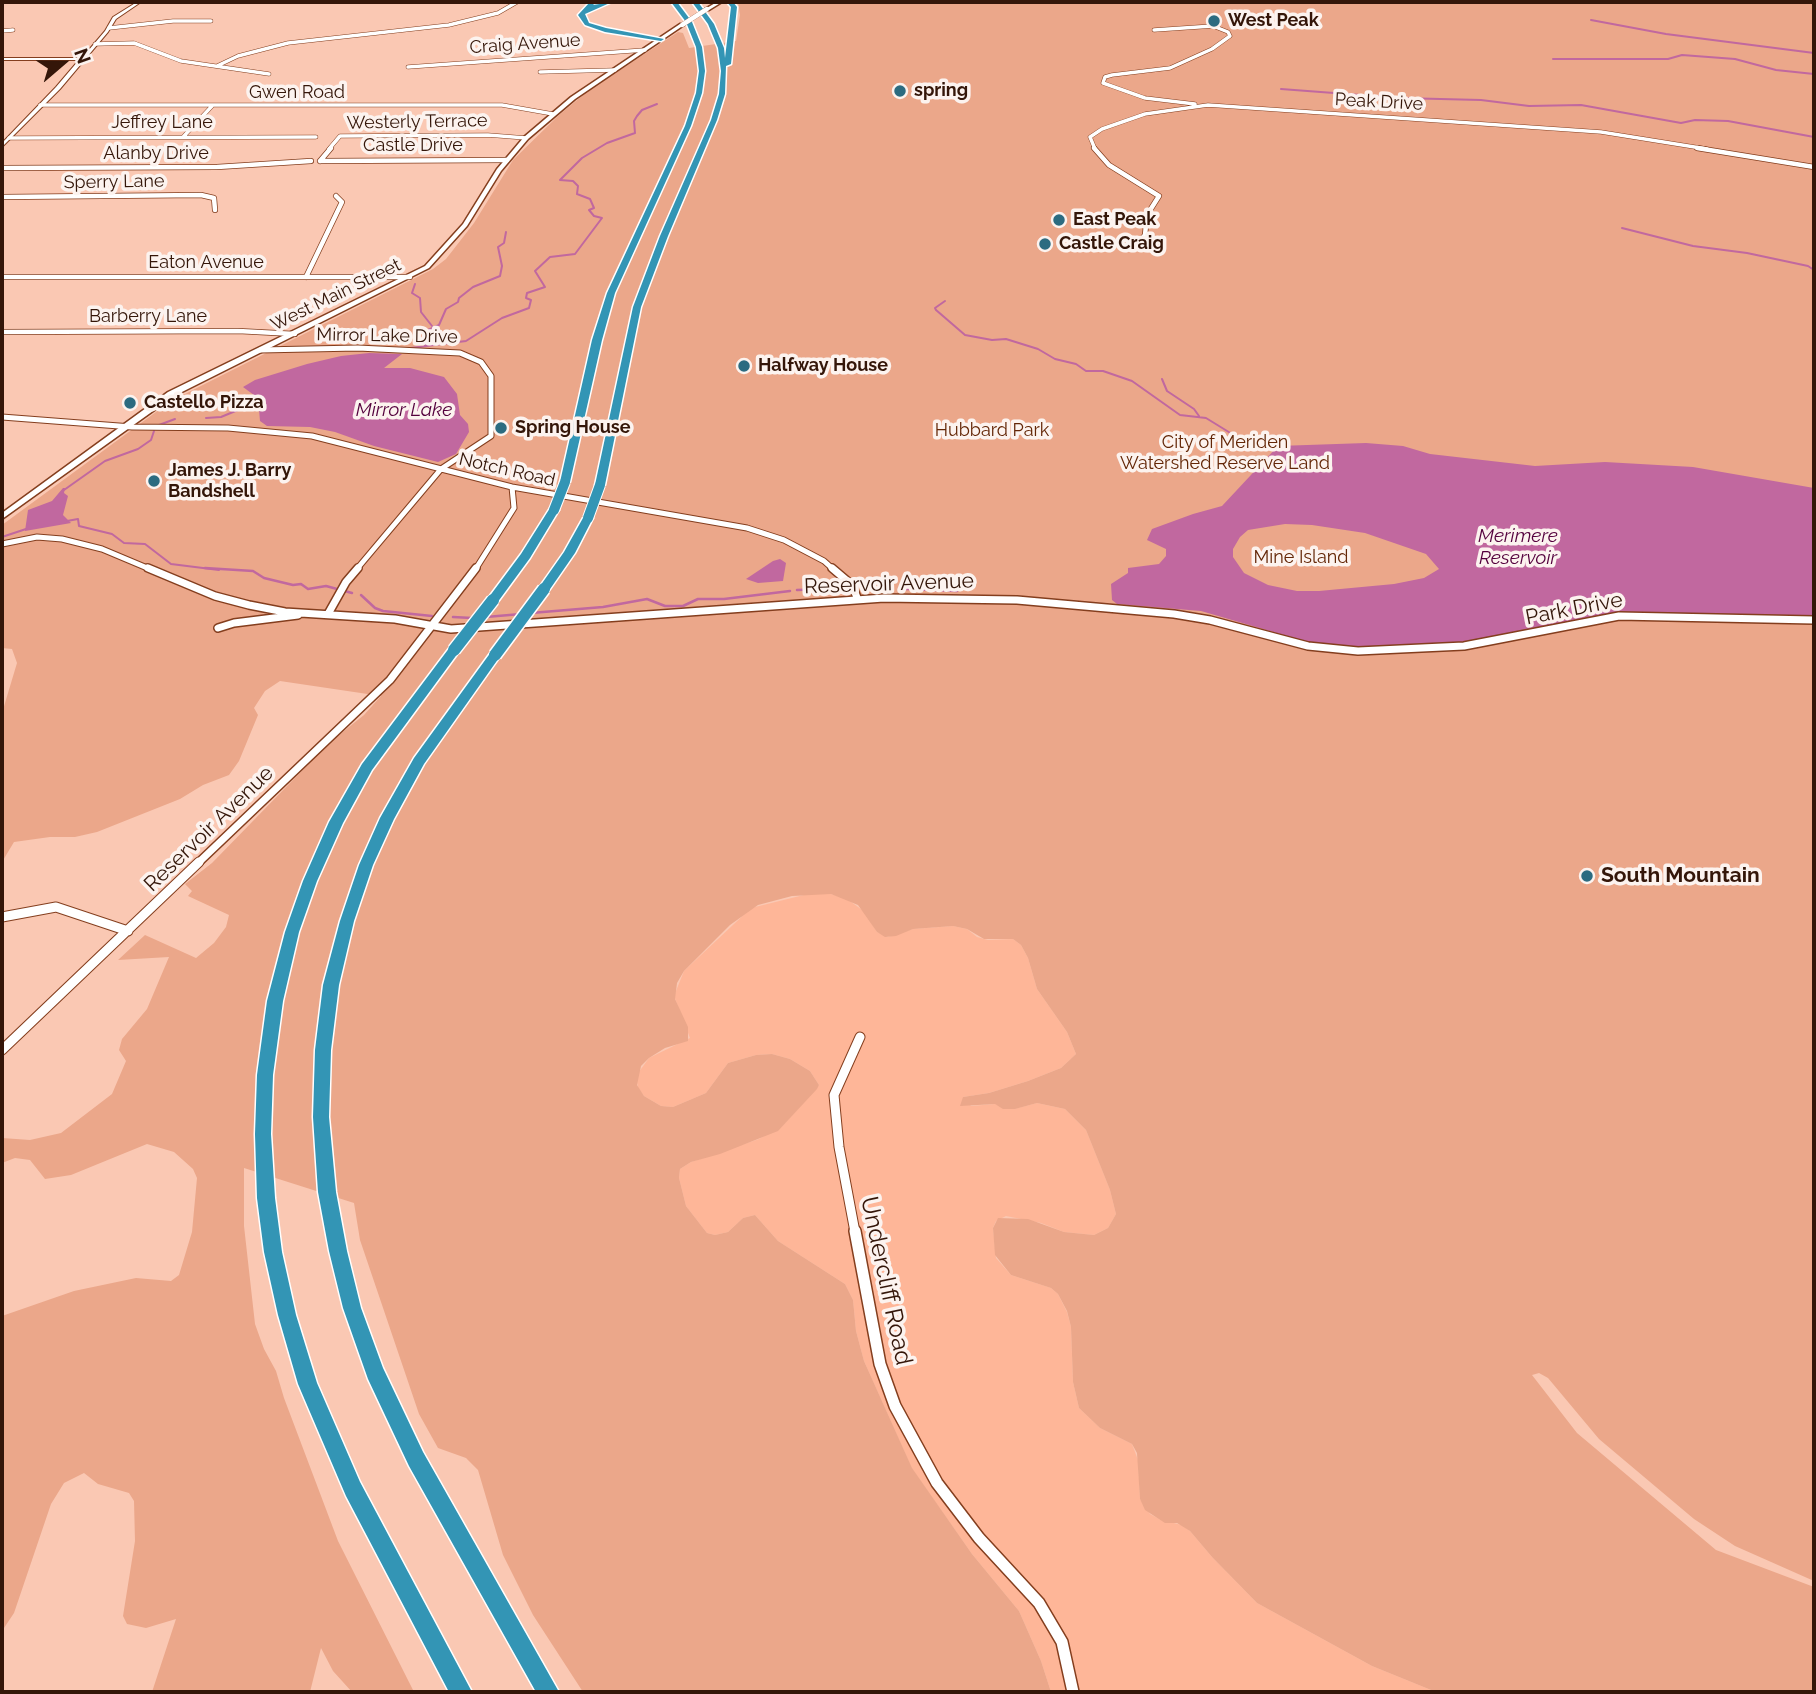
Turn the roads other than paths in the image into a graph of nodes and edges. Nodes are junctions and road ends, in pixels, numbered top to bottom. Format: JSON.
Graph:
{"nodes":[{"id":1,"x":139,"y":2,"type":"edge"},
{"id":2,"x":145,"y":2,"type":"edge"},
{"id":3,"x":517,"y":2,"type":"edge"},
{"id":4,"x":593,"y":2,"type":"edge"},
{"id":5,"x":609,"y":2,"type":"edge"},
{"id":6,"x":695,"y":2,"type":"edge"},
{"id":7,"x":720,"y":2,"type":"edge"},
{"id":8,"x":730,"y":2,"type":"edge"},
{"id":9,"x":670,"y":3,"type":"edge"},
{"id":10,"x":211,"y":21,"type":"dead end"},
{"id":11,"x":109,"y":28,"type":"junction"},
{"id":12,"x":13,"y":30,"type":"dead end"},
{"id":13,"x":1154,"y":30,"type":"dead end"},
{"id":14,"x":2,"y":31,"type":"edge"},
{"id":15,"x":628,"y":33,"type":"junction"},
{"id":16,"x":661,"y":39,"type":"junction"},
{"id":17,"x":95,"y":44,"type":"junction"},
{"id":18,"x":643,"y":51,"type":"junction"},
{"id":19,"x":2,"y":59,"type":"edge"},
{"id":20,"x":81,"y":59,"type":"junction"},
{"id":21,"x":217,"y":66,"type":"junction"},
{"id":22,"x":408,"y":67,"type":"dead end"},
{"id":23,"x":615,"y":70,"type":"junction"},
{"id":24,"x":540,"y":72,"type":"dead end"},
{"id":25,"x":269,"y":74,"type":"dead end"},
{"id":26,"x":724,"y":79,"type":"junction"},
{"id":27,"x":40,"y":105,"type":"junction"},
{"id":28,"x":1208,"y":105,"type":"junction"},
{"id":29,"x":212,"y":106,"type":"junction"},
{"id":30,"x":553,"y":114,"type":"junction"},
{"id":31,"x":184,"y":136,"type":"junction"},
{"id":32,"x":316,"y":137,"type":"dead end"},
{"id":33,"x":9,"y":138,"type":"junction"},
{"id":34,"x":526,"y":138,"type":"junction"},
{"id":35,"x":2,"y":146,"type":"edge"},
{"id":36,"x":507,"y":160,"type":"junction"},
{"id":37,"x":320,"y":161,"type":"joint"},
{"id":38,"x":311,"y":162,"type":"dead end"},
{"id":39,"x":1814,"y":167,"type":"edge"},
{"id":40,"x":2,"y":168,"type":"edge"},
{"id":41,"x":336,"y":196,"type":"dead end"},
{"id":42,"x":2,"y":197,"type":"edge"},
{"id":43,"x":215,"y":210,"type":"dead end"},
{"id":44,"x":1141,"y":240,"type":"dead end"},
{"id":45,"x":2,"y":276,"type":"edge"},
{"id":46,"x":306,"y":277,"type":"junction"},
{"id":47,"x":410,"y":277,"type":"junction"},
{"id":48,"x":2,"y":332,"type":"edge"},
{"id":49,"x":295,"y":334,"type":"junction"},
{"id":50,"x":260,"y":350,"type":"junction"},
{"id":51,"x":2,"y":417,"type":"edge"},
{"id":52,"x":125,"y":426,"type":"junction"},
{"id":53,"x":441,"y":469,"type":"junction"},
{"id":54,"x":512,"y":487,"type":"junction"},
{"id":55,"x":2,"y":517,"type":"edge"},
{"id":56,"x":2,"y":544,"type":"edge"},
{"id":57,"x":858,"y":600,"type":"junction"},
{"id":58,"x":309,"y":613,"type":"junction"},
{"id":59,"x":328,"y":614,"type":"junction"},
{"id":60,"x":1814,"y":620,"type":"edge"},
{"id":61,"x":433,"y":626,"type":"junction"},
{"id":62,"x":218,"y":628,"type":"dead end"},
{"id":63,"x":1342,"y":651,"type":"joint"},
{"id":64,"x":2,"y":917,"type":"edge"},
{"id":65,"x":128,"y":930,"type":"junction"},
{"id":66,"x":860,"y":1037,"type":"dead end"},
{"id":67,"x":2,"y":1049,"type":"edge"},
{"id":68,"x":461,"y":1692,"type":"edge"},
{"id":69,"x":548,"y":1692,"type":"edge"},
{"id":70,"x":1073,"y":1692,"type":"edge"}],
"edges":[{"from":1,"to":2,"type":"street"},
{"from":1,"to":11,"type":"street"},
{"from":3,"to":21,"type":"street"},
{"from":4,"to":15,"type":"highway"},
{"from":5,"to":15,"type":"highway"},
{"from":6,"to":26,"type":"highway"},
{"from":7,"to":16,"type":"main road","name":"West Main Street","bridge":true},
{"from":8,"to":26,"type":"highway"},
{"from":9,"to":68,"type":"highway","bridge":true},
{"from":10,"to":11,"type":"street"},
{"from":11,"to":17,"type":"street"},
{"from":12,"to":14,"type":"street"},
{"from":13,"to":28,"type":"street"},
{"from":15,"to":16,"type":"highway"},
{"from":16,"to":18,"type":"main road","name":"West Main Street"},
{"from":17,"to":20,"type":"street"},
{"from":17,"to":21,"type":"street"},
{"from":18,"to":22,"type":"street","name":"Craig Avenue"},
{"from":18,"to":23,"type":"main road","name":"West Main Street"},
{"from":19,"to":20,"type":"street"},
{"from":20,"to":27,"type":"street"},
{"from":21,"to":25,"type":"street"},
{"from":23,"to":24,"type":"street"},
{"from":23,"to":30,"type":"main road","name":"West Main Street"},
{"from":26,"to":69,"type":"highway","bridge":true},
{"from":27,"to":29,"type":"street","name":"Gwen Road"},
{"from":27,"to":33,"type":"street"},
{"from":28,"to":39,"type":"street","name":"Peak Drive"},
{"from":28,"to":44,"type":"street","name":"Peak Drive"},
{"from":29,"to":30,"type":"street","name":"Gwen Road"},
{"from":29,"to":31,"type":"street"},
{"from":30,"to":34,"type":"main road","name":"West Main Street"},
{"from":31,"to":32,"type":"street","name":"Jeffrey Lane"},
{"from":31,"to":33,"type":"street","name":"Jeffrey Lane"},
{"from":33,"to":35,"type":"street"},
{"from":34,"to":36,"type":"main road","name":"West Main Street"},
{"from":34,"to":37,"type":"street","name":"Westerly Terrace"},
{"from":36,"to":37,"type":"street","name":"Castle Drive"},
{"from":36,"to":47,"type":"main road","name":"West Main Street"},
{"from":38,"to":40,"type":"street","name":"Alanby Drive"},
{"from":41,"to":46,"type":"street"},
{"from":42,"to":43,"type":"street","name":"Sperry Lane"},
{"from":45,"to":46,"type":"street","name":"Eaton Avenue"},
{"from":46,"to":47,"type":"street","name":"Eaton Avenue"},
{"from":47,"to":49,"type":"main road","name":"West Main Street"},
{"from":48,"to":49,"type":"street","name":"Barberry Lane"},
{"from":49,"to":50,"type":"main road","name":"West Main Street"},
{"from":50,"to":52,"type":"main road","name":"West Main Street"},
{"from":50,"to":53,"type":"street","name":"Mirror Lake Drive"},
{"from":51,"to":52,"type":"street","name":"Notch Road"},
{"from":52,"to":53,"type":"street","name":"Notch Road"},
{"from":52,"to":55,"type":"main road","name":"West Main Street"},
{"from":53,"to":54,"type":"street","name":"Notch Road"},
{"from":53,"to":59,"type":"street","name":"Mirror Lake Drive"},
{"from":54,"to":57,"type":"street","name":"Notch Road"},
{"from":54,"to":61,"type":"street","name":"Reservoir Avenue"},
{"from":56,"to":58,"type":"street"},
{"from":57,"to":61,"type":"street","name":"Reservoir Avenue"},
{"from":57,"to":63,"type":"street","name":"Reservoir Avenue"},
{"from":58,"to":59,"type":"street"},
{"from":58,"to":62,"type":"street"},
{"from":59,"to":61,"type":"street"},
{"from":60,"to":63,"type":"street","name":"Park Drive"},
{"from":61,"to":65,"type":"street","name":"Reservoir Avenue"},
{"from":64,"to":65,"type":"street"},
{"from":65,"to":67,"type":"street","name":"Reservoir Avenue"},
{"from":66,"to":70,"type":"street","name":"Undercliff Road"}]}
